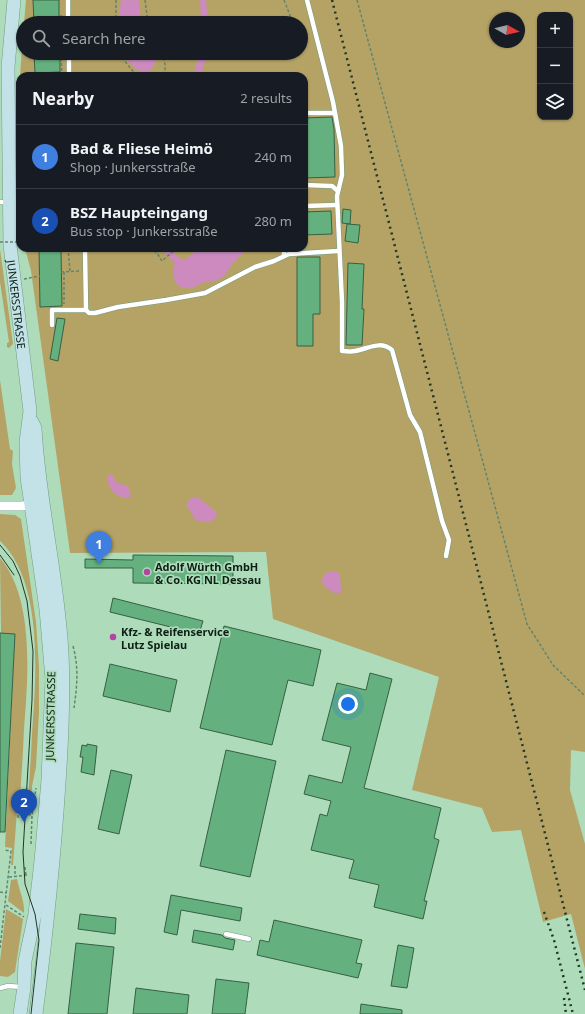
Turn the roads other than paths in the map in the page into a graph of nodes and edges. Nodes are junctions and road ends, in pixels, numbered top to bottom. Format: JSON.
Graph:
{"nodes":[{"id":1,"x":14,"y":0,"type":"edge"},
{"id":2,"x":68,"y":0,"type":"edge"},
{"id":3,"x":307,"y":0,"type":"edge"},
{"id":4,"x":68,"y":16,"type":"edge"},
{"id":5,"x":69,"y":60,"type":"edge"},
{"id":6,"x":69,"y":72,"type":"edge"},
{"id":7,"x":308,"y":113,"type":"edge"},
{"id":8,"x":335,"y":113,"type":"junction"},
{"id":9,"x":308,"y":185,"type":"edge"},
{"id":10,"x":338,"y":191,"type":"junction"},
{"id":11,"x":10,"y":203,"type":"edge"},
{"id":12,"x":337,"y":205,"type":"junction"},
{"id":13,"x":308,"y":206,"type":"edge"},
{"id":14,"x":338,"y":251,"type":"junction"},
{"id":15,"x":85,"y":252,"type":"edge"},
{"id":16,"x":284,"y":252,"type":"edge"},
{"id":17,"x":284,"y":256,"type":"junction"},
{"id":18,"x":86,"y":310,"type":"junction"},
{"id":19,"x":52,"y":325,"type":"dead end"},
{"id":20,"x":36,"y":504,"type":"junction"},
{"id":21,"x":0,"y":506,"type":"edge"},
{"id":22,"x":446,"y":556,"type":"dead end"},
{"id":23,"x":226,"y":934,"type":"dead end"},
{"id":24,"x":249,"y":939,"type":"dead end"},
{"id":25,"x":24,"y":987,"type":"junction"},
{"id":26,"x":0,"y":988,"type":"edge"},
{"id":27,"x":20,"y":1014,"type":"edge"},
{"id":28,"x":36,"y":1014,"type":"edge"}],
"edges":[{"from":1,"to":11,"type":"main road","name":"JUNKERSSTRASSE"},
{"from":2,"to":4,"type":"lane"},
{"from":3,"to":8,"type":"lane"},
{"from":5,"to":6,"type":"lane"},
{"from":7,"to":8,"type":"lane"},
{"from":8,"to":10,"type":"lane"},
{"from":9,"to":10,"type":"lane"},
{"from":10,"to":12,"type":"lane"},
{"from":11,"to":20,"type":"main road","name":"JUNKERSSTRASSE"},
{"from":12,"to":13,"type":"lane"},
{"from":12,"to":14,"type":"lane"},
{"from":14,"to":17,"type":"lane"},
{"from":14,"to":22,"type":"lane"},
{"from":15,"to":18,"type":"lane"},
{"from":16,"to":17,"type":"lane"},
{"from":17,"to":18,"type":"lane"},
{"from":18,"to":19,"type":"lane"},
{"from":20,"to":21,"type":"street"},
{"from":20,"to":25,"type":"main road","name":"JUNKERSSTRASSE"},
{"from":20,"to":28,"type":"main road","name":"JUNKERSSTRASSE"},
{"from":23,"to":24,"type":"lane"},
{"from":25,"to":26,"type":"lane"},
{"from":25,"to":27,"type":"main road","name":"JUNKERSSTRASSE"}]}
